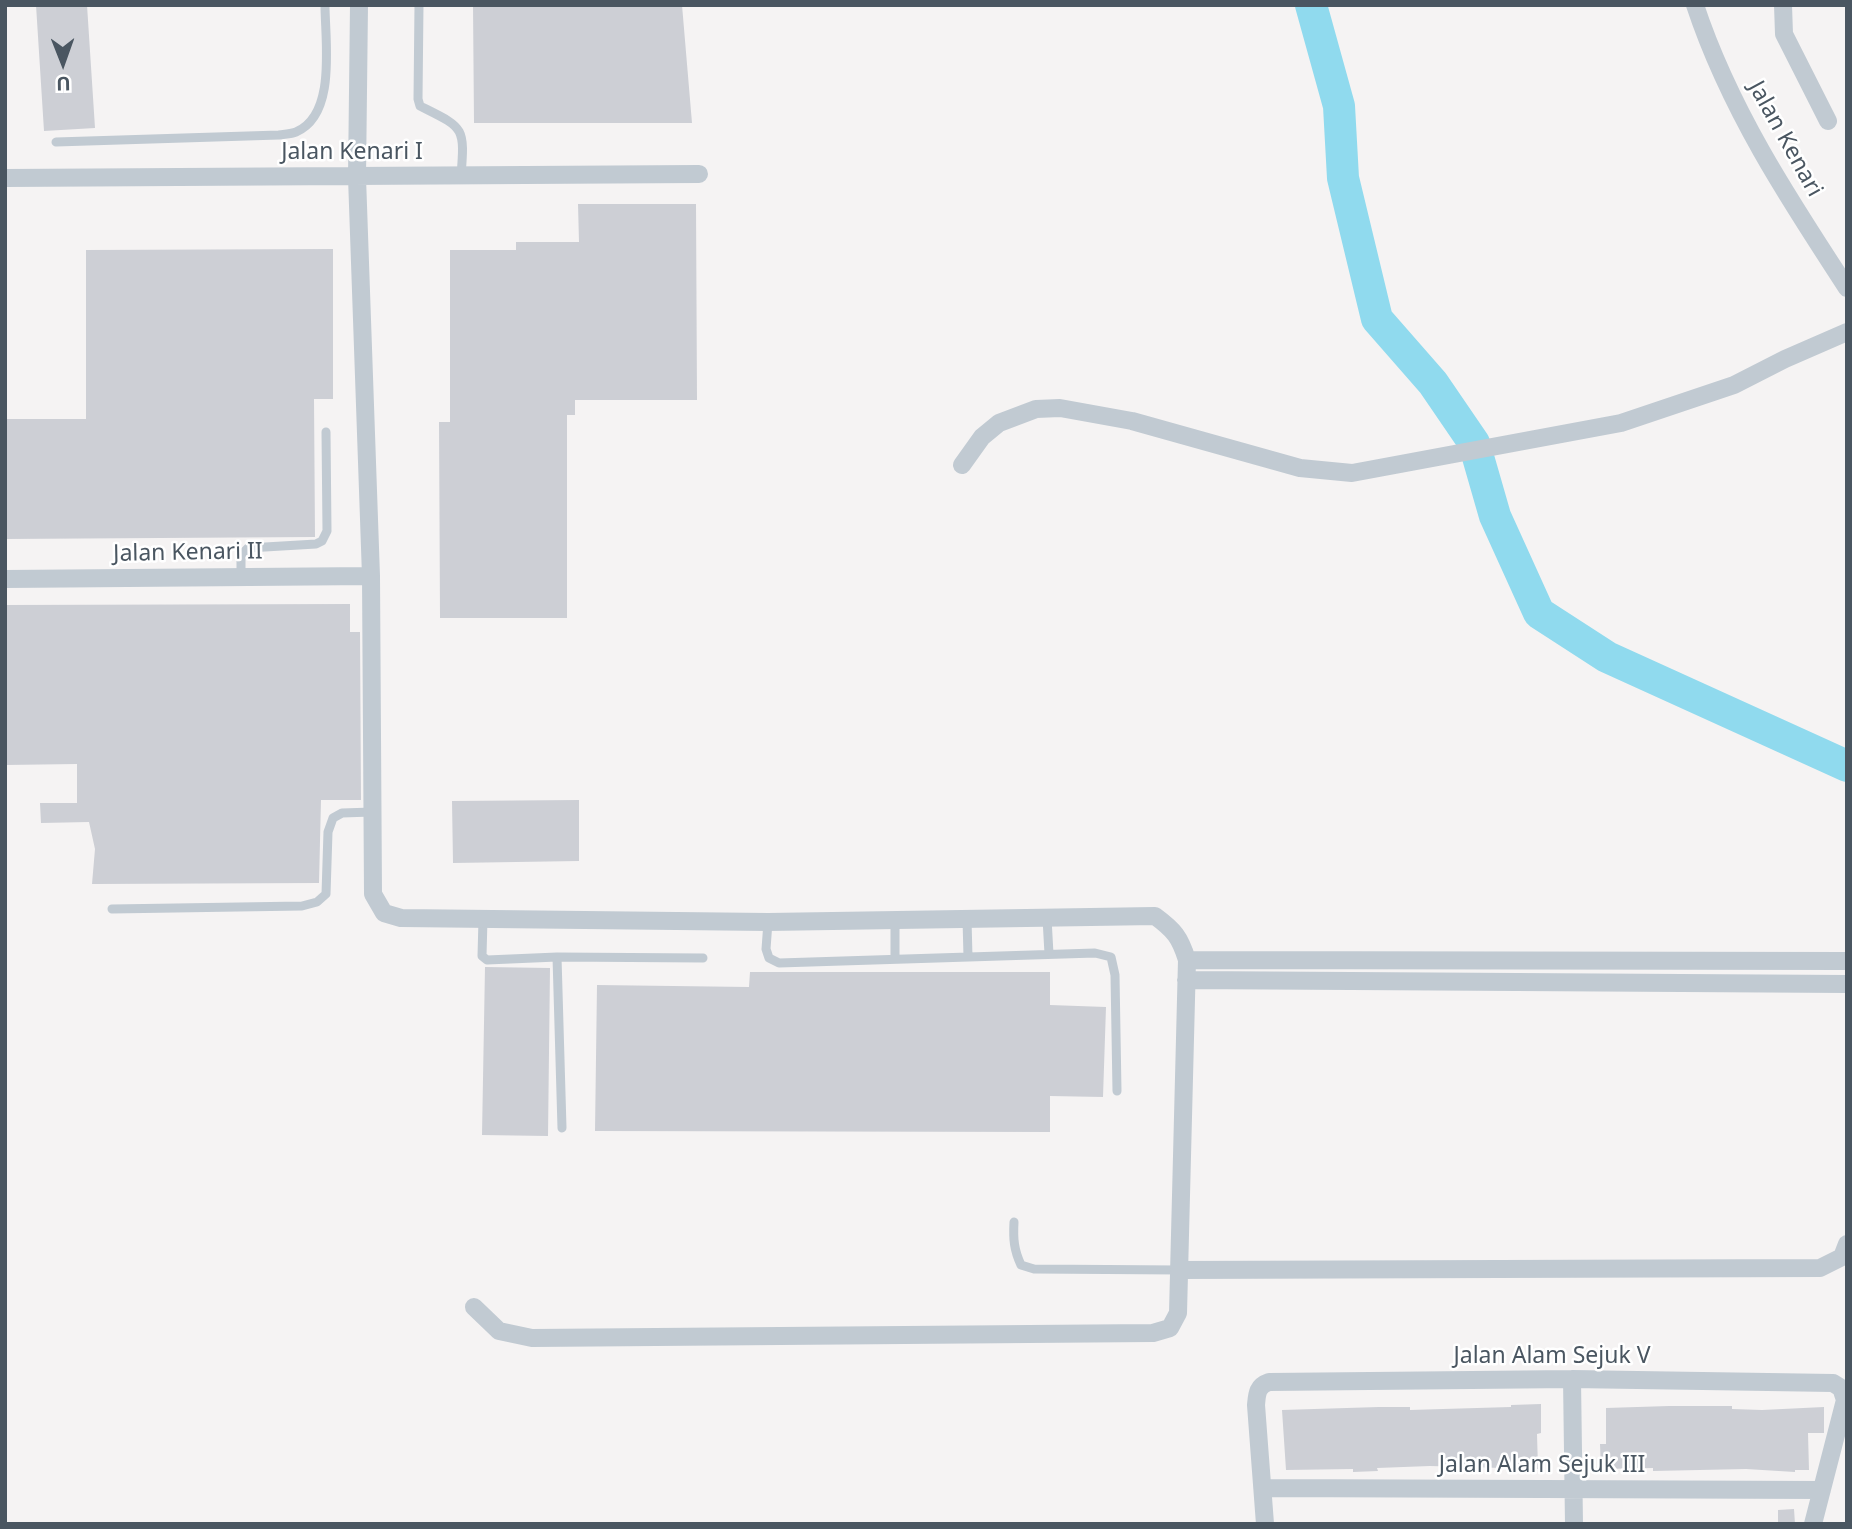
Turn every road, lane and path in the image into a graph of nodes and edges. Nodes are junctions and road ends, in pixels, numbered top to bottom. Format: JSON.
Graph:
{"nodes":[{"id":1,"x":325,"y":5,"type":"edge"},
{"id":2,"x":359,"y":5,"type":"edge"},
{"id":3,"x":419,"y":5,"type":"edge"},
{"id":4,"x":1695,"y":5,"type":"edge"},
{"id":5,"x":1783,"y":5,"type":"edge"},
{"id":6,"x":1828,"y":121,"type":"dead end"},
{"id":7,"x":56,"y":142,"type":"dead end"},
{"id":8,"x":699,"y":174,"type":"dead end"},
{"id":9,"x":461,"y":176,"type":"junction"},
{"id":10,"x":357,"y":177,"type":"junction"},
{"id":11,"x":5,"y":178,"type":"edge"},
{"id":12,"x":1847,"y":288,"type":"edge"},
{"id":13,"x":1847,"y":332,"type":"edge"},
{"id":14,"x":326,"y":432,"type":"dead end"},
{"id":15,"x":962,"y":465,"type":"dead end"},
{"id":16,"x":371,"y":576,"type":"junction"},
{"id":17,"x":241,"y":577,"type":"junction"},
{"id":18,"x":5,"y":579,"type":"edge"},
{"id":19,"x":372,"y":812,"type":"junction"},
{"id":20,"x":112,"y":909,"type":"dead end"},
{"id":21,"x":1047,"y":918,"type":"junction"},
{"id":22,"x":482,"y":919,"type":"junction"},
{"id":23,"x":967,"y":919,"type":"junction"},
{"id":24,"x":895,"y":920,"type":"junction"},
{"id":25,"x":768,"y":922,"type":"junction"},
{"id":26,"x":1049,"y":954,"type":"junction"},
{"id":27,"x":557,"y":957,"type":"junction"},
{"id":28,"x":968,"y":957,"type":"junction"},
{"id":29,"x":703,"y":958,"type":"dead end"},
{"id":30,"x":895,"y":959,"type":"junction"},
{"id":31,"x":1187,"y":960,"type":"junction"},
{"id":32,"x":1847,"y":961,"type":"edge"},
{"id":33,"x":1186,"y":980,"type":"junction"},
{"id":34,"x":1847,"y":984,"type":"edge"},
{"id":35,"x":1117,"y":1091,"type":"dead end"},
{"id":36,"x":562,"y":1128,"type":"dead end"},
{"id":37,"x":1014,"y":1222,"type":"dead end"},
{"id":38,"x":1847,"y":1244,"type":"edge"},
{"id":39,"x":1179,"y":1270,"type":"junction"},
{"id":40,"x":474,"y":1307,"type":"dead end"},
{"id":41,"x":1572,"y":1379,"type":"junction"},
{"id":42,"x":1263,"y":1488,"type":"junction"},
{"id":43,"x":1574,"y":1489,"type":"junction"},
{"id":44,"x":1822,"y":1490,"type":"junction"},
{"id":45,"x":1265,"y":1524,"type":"edge"},
{"id":46,"x":1574,"y":1524,"type":"edge"},
{"id":47,"x":1813,"y":1524,"type":"edge"}],
"edges":[{"from":1,"to":7,"type":"lane"},
{"from":2,"to":10,"type":"street"},
{"from":3,"to":9,"type":"lane"},
{"from":4,"to":12,"type":"street","name":"Jalan Kenari"},
{"from":5,"to":6,"type":"street"},
{"from":8,"to":9,"type":"street","name":"Jalan Kenari I"},
{"from":9,"to":10,"type":"street","name":"Jalan Kenari I"},
{"from":10,"to":11,"type":"street","name":"Jalan Kenari I"},
{"from":10,"to":16,"type":"street"},
{"from":13,"to":15,"type":"street"},
{"from":14,"to":17,"type":"lane"},
{"from":16,"to":17,"type":"street","name":"Jalan Kenari II"},
{"from":16,"to":19,"type":"street"},
{"from":17,"to":18,"type":"street","name":"Jalan Kenari II"},
{"from":19,"to":20,"type":"lane"},
{"from":19,"to":22,"type":"street"},
{"from":21,"to":23,"type":"street"},
{"from":21,"to":26,"type":"lane"},
{"from":21,"to":31,"type":"street"},
{"from":22,"to":25,"type":"street"},
{"from":22,"to":27,"type":"lane"},
{"from":23,"to":24,"type":"street"},
{"from":23,"to":28,"type":"lane"},
{"from":24,"to":25,"type":"street"},
{"from":24,"to":30,"type":"lane"},
{"from":25,"to":30,"type":"lane"},
{"from":26,"to":28,"type":"lane"},
{"from":26,"to":35,"type":"lane"},
{"from":27,"to":29,"type":"lane"},
{"from":27,"to":36,"type":"lane"},
{"from":28,"to":30,"type":"lane"},
{"from":31,"to":32,"type":"street"},
{"from":31,"to":33,"type":"street"},
{"from":33,"to":34,"type":"street"},
{"from":33,"to":39,"type":"street"},
{"from":37,"to":39,"type":"lane"},
{"from":38,"to":39,"type":"street"},
{"from":39,"to":40,"type":"street"},
{"from":41,"to":42,"type":"street","name":"Jalan Alam Sejuk V"},
{"from":41,"to":43,"type":"street"},
{"from":41,"to":44,"type":"street","name":"Jalan Alam Sejuk V"},
{"from":42,"to":43,"type":"street","name":"Jalan Alam Sejuk III"},
{"from":42,"to":45,"type":"street"},
{"from":43,"to":44,"type":"street","name":"Jalan Alam Sejuk III"},
{"from":43,"to":46,"type":"street"},
{"from":44,"to":47,"type":"street"}]}
